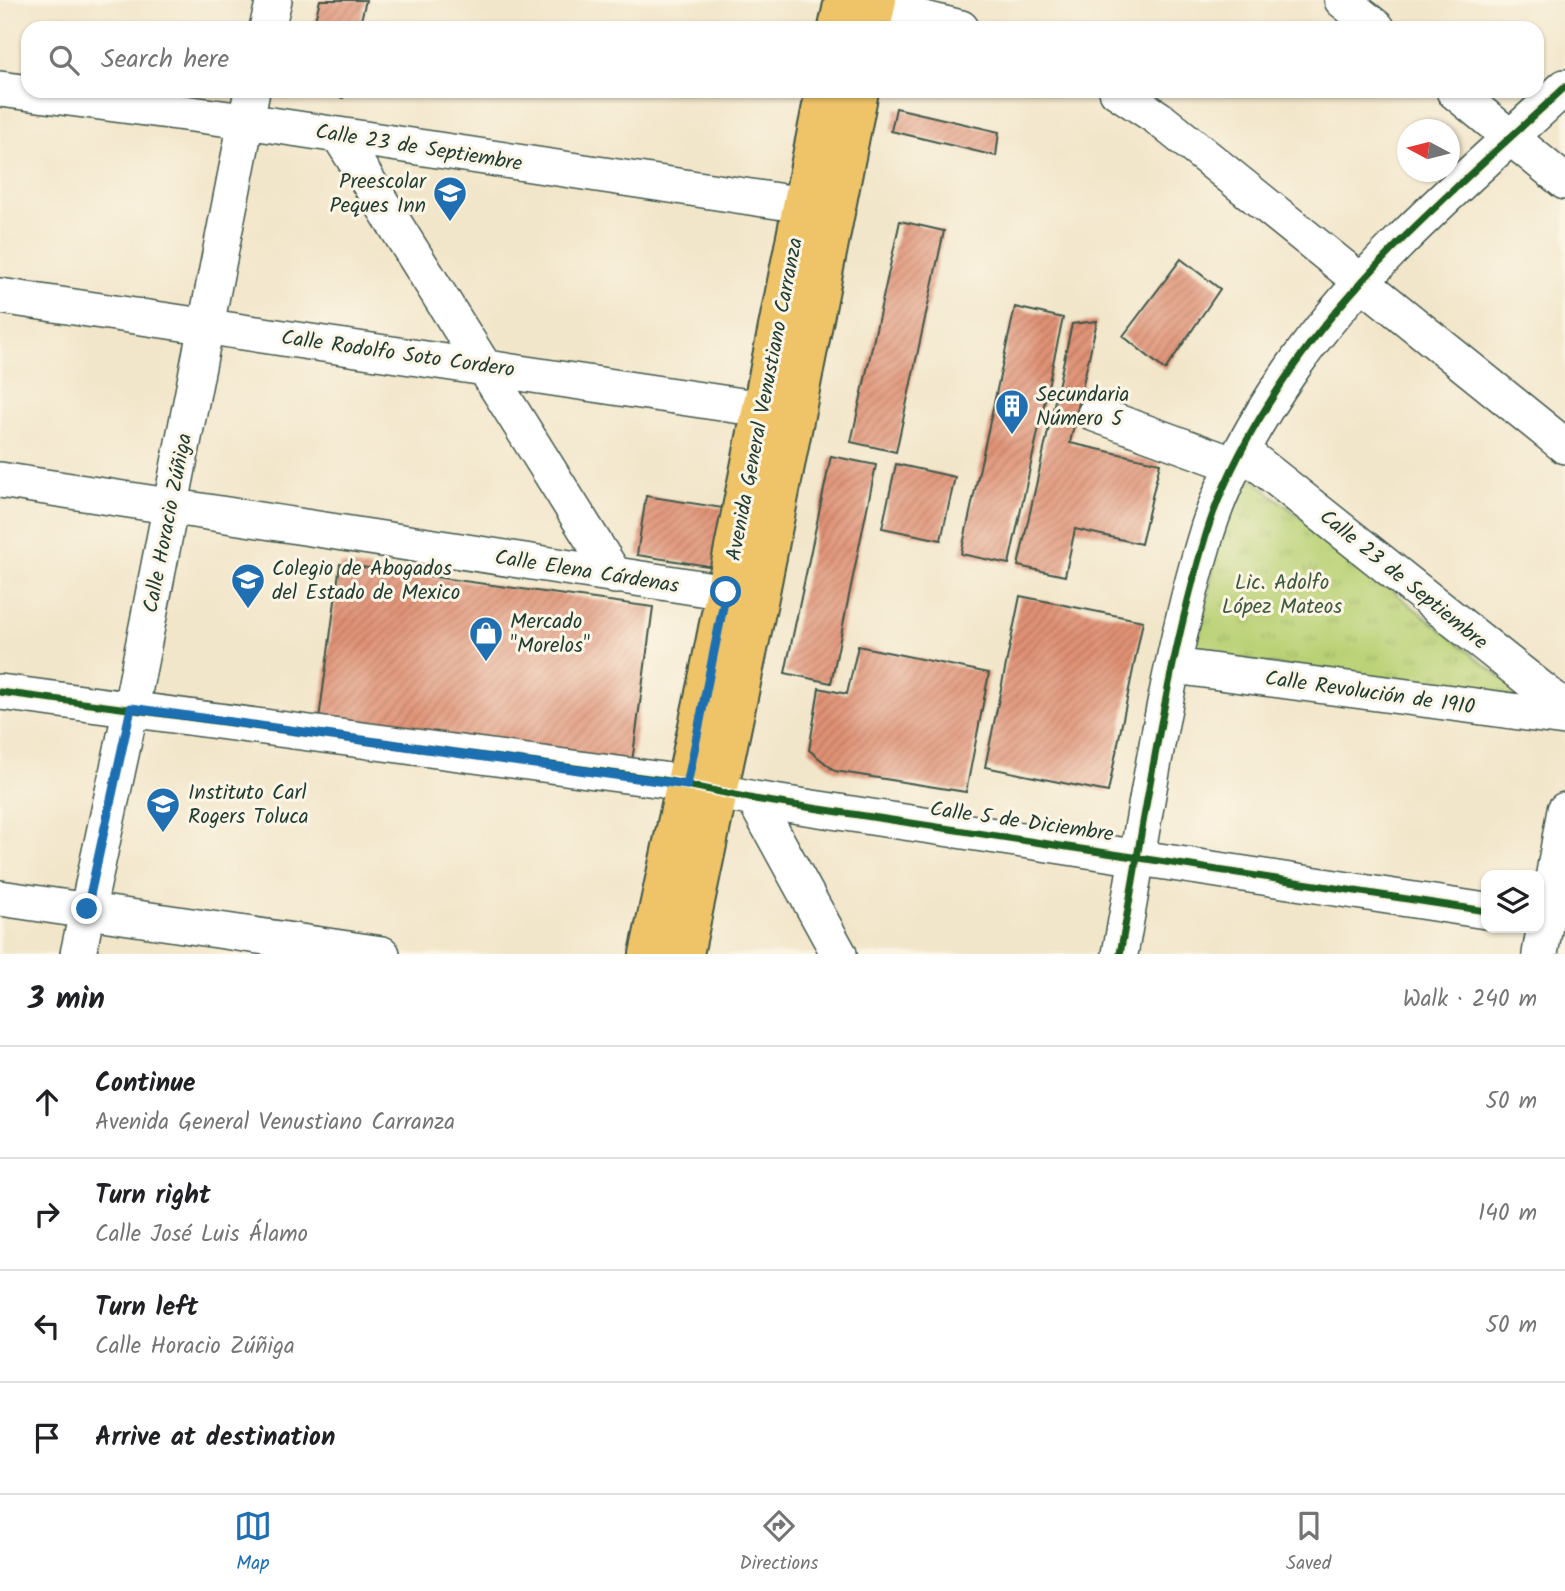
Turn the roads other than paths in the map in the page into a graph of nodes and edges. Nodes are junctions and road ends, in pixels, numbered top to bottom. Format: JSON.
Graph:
{"nodes":[{"id":1,"x":274,"y":0,"type":"edge"},
{"id":2,"x":1342,"y":0,"type":"edge"},
{"id":3,"x":863,"y":7,"type":"edge"},
{"id":4,"x":269,"y":21,"type":"edge"},
{"id":5,"x":846,"y":21,"type":"edge"},
{"id":6,"x":928,"y":21,"type":"edge"},
{"id":7,"x":1368,"y":21,"type":"edge"},
{"id":8,"x":1565,"y":87,"type":"edge"},
{"id":9,"x":0,"y":89,"type":"edge"},
{"id":10,"x":21,"y":90,"type":"edge"},
{"id":11,"x":132,"y":98,"type":"edge"},
{"id":12,"x":825,"y":98,"type":"edge"},
{"id":13,"x":857,"y":98,"type":"edge"},
{"id":14,"x":1128,"y":98,"type":"edge"},
{"id":15,"x":1462,"y":98,"type":"edge"},
{"id":16,"x":249,"y":106,"type":"edge"},
{"id":17,"x":339,"y":135,"type":"junction"},
{"id":18,"x":1511,"y":138,"type":"junction"},
{"id":19,"x":1565,"y":182,"type":"edge"},
{"id":20,"x":819,"y":207,"type":"junction"},
{"id":21,"x":1362,"y":280,"type":"junction"},
{"id":22,"x":0,"y":296,"type":"edge"},
{"id":23,"x":206,"y":324,"type":"junction"},
{"id":24,"x":482,"y":365,"type":"junction"},
{"id":25,"x":779,"y":411,"type":"junction"},
{"id":26,"x":1095,"y":414,"type":"dead end"},
{"id":27,"x":1565,"y":446,"type":"edge"},
{"id":28,"x":1239,"y":458,"type":"junction"},
{"id":29,"x":0,"y":480,"type":"edge"},
{"id":30,"x":170,"y":506,"type":"junction"},
{"id":31,"x":615,"y":576,"type":"junction"},
{"id":32,"x":742,"y":595,"type":"junction"},
{"id":33,"x":1174,"y":666,"type":"junction"},
{"id":34,"x":0,"y":692,"type":"edge"},
{"id":35,"x":131,"y":708,"type":"junction"},
{"id":36,"x":1565,"y":708,"type":"edge"},
{"id":37,"x":1565,"y":718,"type":"edge"},
{"id":38,"x":719,"y":792,"type":"junction"},
{"id":39,"x":1565,"y":810,"type":"edge"},
{"id":40,"x":1138,"y":856,"type":"junction"},
{"id":41,"x":0,"y":898,"type":"edge"},
{"id":42,"x":87,"y":909,"type":"junction"},
{"id":43,"x":1481,"y":910,"type":"edge"},
{"id":44,"x":1547,"y":930,"type":"edge"},
{"id":45,"x":78,"y":954,"type":"edge"},
{"id":46,"x":382,"y":954,"type":"edge"},
{"id":47,"x":649,"y":954,"type":"edge"},
{"id":48,"x":684,"y":954,"type":"edge"},
{"id":49,"x":839,"y":954,"type":"edge"},
{"id":50,"x":1120,"y":954,"type":"edge"}],
"edges":[{"from":1,"to":4,"type":"street"},
{"from":2,"to":7,"type":"street"},
{"from":3,"to":5,"type":"main road"},
{"from":3,"to":6,"type":"street"},
{"from":8,"to":18,"type":"street"},
{"from":9,"to":10,"type":"street","name":"Calle 23 de Septiembre"},
{"from":11,"to":16,"type":"street","name":"Calle 23 de Septiembre"},
{"from":12,"to":20,"type":"main road","name":"Avenida General Venustiano Carranza"},
{"from":13,"to":20,"type":"main road","name":"Avenida General Venustiano Carranza"},
{"from":14,"to":21,"type":"street"},
{"from":15,"to":18,"type":"street"},
{"from":16,"to":17,"type":"street","name":"Calle 23 de Septiembre"},
{"from":16,"to":23,"type":"street","name":"Calle Horacio Zúñiga"},
{"from":17,"to":20,"type":"street","name":"Calle 23 de Septiembre"},
{"from":17,"to":24,"type":"street"},
{"from":18,"to":19,"type":"street"},
{"from":18,"to":21,"type":"street"},
{"from":20,"to":25,"type":"main road","name":"Avenida General Venustiano Carranza"},
{"from":21,"to":27,"type":"street"},
{"from":21,"to":28,"type":"street"},
{"from":22,"to":23,"type":"street","name":"Calle Rodolfo Soto Cordero"},
{"from":23,"to":24,"type":"street","name":"Calle Rodolfo Soto Cordero"},
{"from":23,"to":30,"type":"street","name":"Calle Horacio Zúñiga"},
{"from":24,"to":25,"type":"street","name":"Calle Rodolfo Soto Cordero"},
{"from":24,"to":31,"type":"street"},
{"from":25,"to":32,"type":"main road","name":"Avenida General Venustiano Carranza"},
{"from":26,"to":28,"type":"street","name":"Calle 23 de Septiembre"},
{"from":28,"to":33,"type":"street"},
{"from":28,"to":36,"type":"street","name":"Calle 23 de Septiembre"},
{"from":29,"to":30,"type":"street","name":"Calle Elena Cárdenas"},
{"from":30,"to":31,"type":"street","name":"Calle Elena Cárdenas"},
{"from":30,"to":35,"type":"street","name":"Calle Horacio Zúñiga"},
{"from":31,"to":32,"type":"street","name":"Calle Elena Cárdenas"},
{"from":32,"to":38,"type":"main road","name":"Avenida General Venustiano Carranza"},
{"from":33,"to":37,"type":"street","name":"Calle Revolución de 1910"},
{"from":33,"to":40,"type":"street"},
{"from":34,"to":35,"type":"street","name":"Calle 5 de Diciembre"},
{"from":35,"to":38,"type":"street","name":"Calle 5 de Diciembre"},
{"from":35,"to":42,"type":"street","name":"Calle Horacio Zúñiga"},
{"from":38,"to":40,"type":"street","name":"Calle 5 de Diciembre"},
{"from":38,"to":47,"type":"main road","name":"Avenida General Venustiano Carranza"},
{"from":38,"to":48,"type":"main road","name":"Avenida General Venustiano Carranza"},
{"from":38,"to":49,"type":"street"},
{"from":39,"to":44,"type":"street"},
{"from":40,"to":43,"type":"street","name":"Calle 5 de Diciembre"},
{"from":40,"to":50,"type":"street"},
{"from":41,"to":42,"type":"street"},
{"from":42,"to":45,"type":"street","name":"Calle Horacio Zúñiga"},
{"from":42,"to":46,"type":"street"}]}
